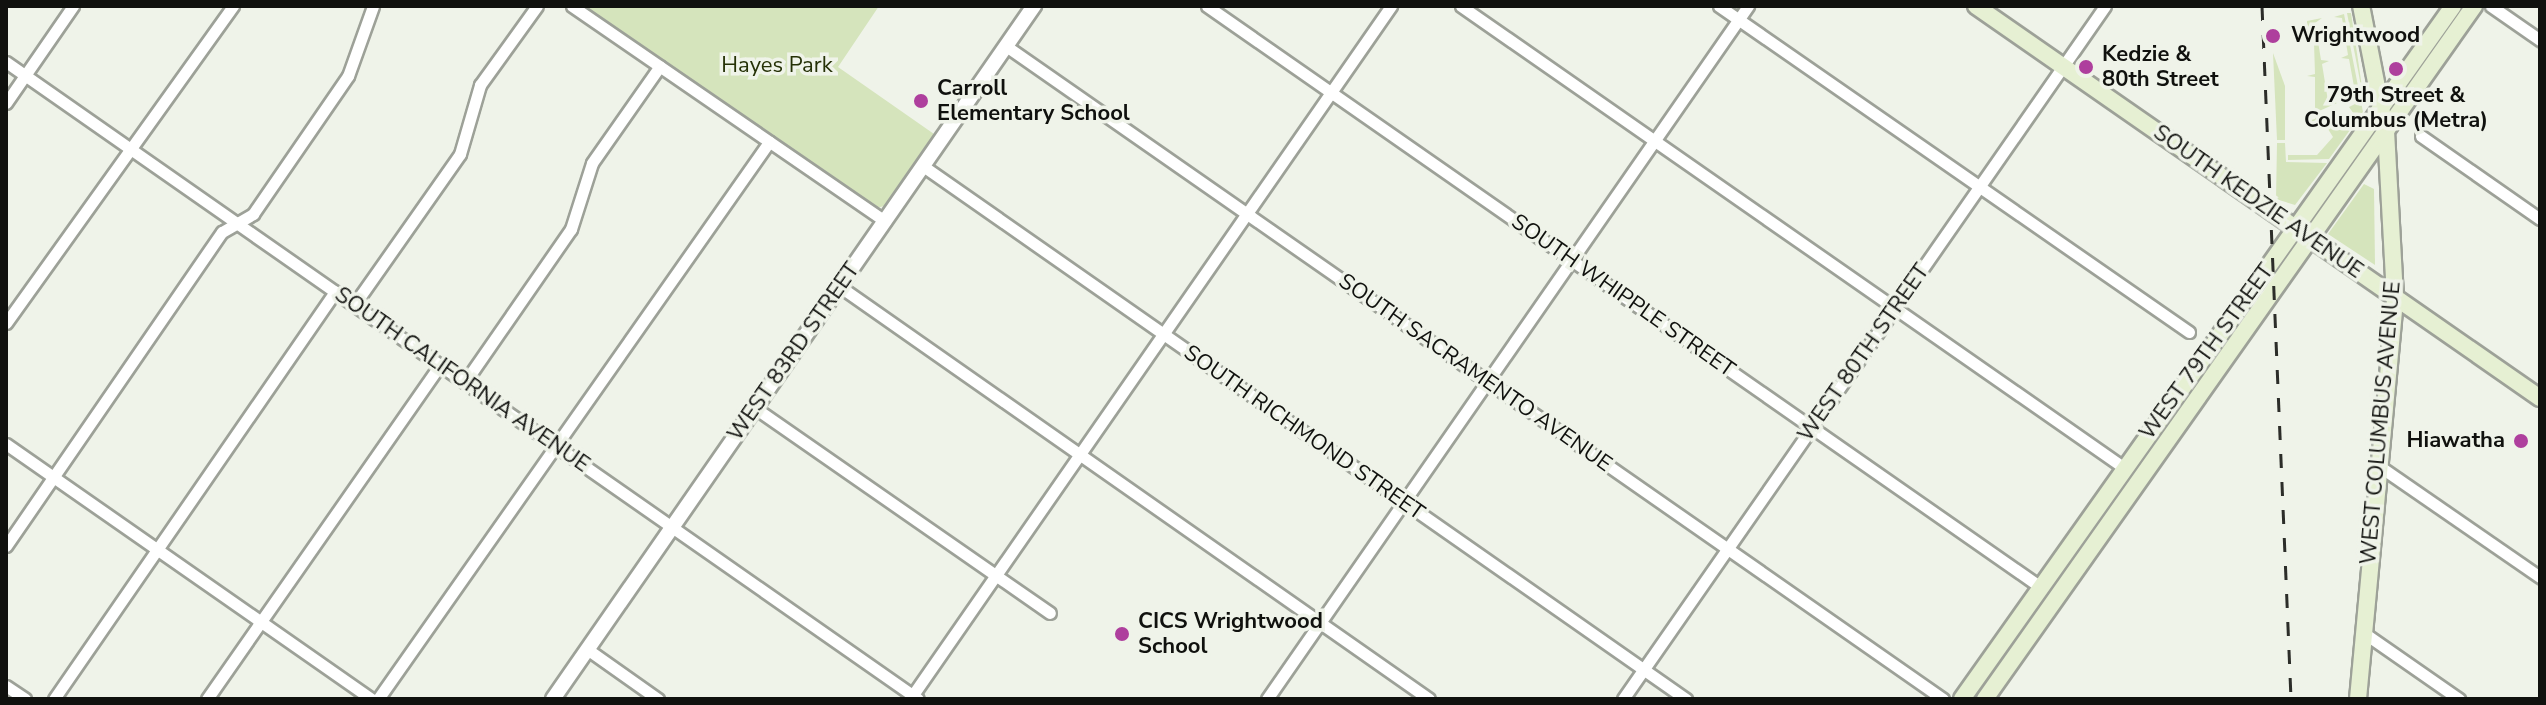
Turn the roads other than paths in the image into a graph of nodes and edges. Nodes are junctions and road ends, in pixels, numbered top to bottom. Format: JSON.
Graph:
{"nodes":[{"id":1,"x":73,"y":6,"type":"edge"},
{"id":2,"x":233,"y":6,"type":"edge"},
{"id":3,"x":373,"y":6,"type":"edge"},
{"id":4,"x":537,"y":6,"type":"edge"},
{"id":5,"x":572,"y":6,"type":"edge"},
{"id":6,"x":1034,"y":6,"type":"edge"},
{"id":7,"x":1207,"y":6,"type":"edge"},
{"id":8,"x":1391,"y":6,"type":"edge"},
{"id":9,"x":1461,"y":6,"type":"edge"},
{"id":10,"x":1719,"y":6,"type":"edge"},
{"id":11,"x":1748,"y":6,"type":"edge"},
{"id":12,"x":1976,"y":6,"type":"edge"},
{"id":13,"x":2105,"y":6,"type":"edge"},
{"id":14,"x":2361,"y":6,"type":"edge"},
{"id":15,"x":2453,"y":6,"type":"edge"},
{"id":16,"x":2474,"y":6,"type":"edge"},
{"id":17,"x":2491,"y":6,"type":"edge"},
{"id":18,"x":1739,"y":20,"type":"junction"},
{"id":19,"x":2540,"y":40,"type":"edge"},
{"id":20,"x":1006,"y":46,"type":"junction"},
{"id":21,"x":6,"y":62,"type":"edge"},
{"id":22,"x":660,"y":66,"type":"junction"},
{"id":23,"x":2063,"y":66,"type":"junction"},
{"id":24,"x":25,"y":76,"type":"junction"},
{"id":25,"x":1331,"y":93,"type":"junction"},
{"id":26,"x":6,"y":103,"type":"edge"},
{"id":27,"x":2381,"y":111,"type":"junction"},
{"id":28,"x":2386,"y":133,"type":"junction"},
{"id":29,"x":2421,"y":136,"type":"dead end"},
{"id":30,"x":1654,"y":141,"type":"junction"},
{"id":31,"x":769,"y":142,"type":"junction"},
{"id":32,"x":130,"y":149,"type":"junction"},
{"id":33,"x":923,"y":166,"type":"junction"},
{"id":34,"x":1979,"y":187,"type":"junction"},
{"id":35,"x":1246,"y":213,"type":"junction"},
{"id":36,"x":2540,"y":219,"type":"edge"},
{"id":37,"x":885,"y":221,"type":"junction"},
{"id":38,"x":238,"y":224,"type":"junction"},
{"id":39,"x":2296,"y":229,"type":"junction"},
{"id":40,"x":2311,"y":239,"type":"junction"},
{"id":41,"x":1571,"y":260,"type":"junction"},
{"id":42,"x":839,"y":286,"type":"junction"},
{"id":43,"x":335,"y":292,"type":"junction"},
{"id":44,"x":2395,"y":297,"type":"junction"},
{"id":45,"x":354,"y":305,"type":"junction"},
{"id":46,"x":1895,"y":308,"type":"junction"},
{"id":47,"x":6,"y":323,"type":"edge"},
{"id":48,"x":2189,"y":332,"type":"dead end"},
{"id":49,"x":1163,"y":334,"type":"junction"},
{"id":50,"x":440,"y":365,"type":"junction"},
{"id":51,"x":465,"y":382,"type":"junction"},
{"id":52,"x":1488,"y":382,"type":"junction"},
{"id":53,"x":2540,"y":398,"type":"edge"},
{"id":54,"x":755,"y":408,"type":"junction"},
{"id":55,"x":1812,"y":428,"type":"junction"},
{"id":56,"x":6,"y":444,"type":"edge"},
{"id":57,"x":556,"y":446,"type":"junction"},
{"id":58,"x":1079,"y":454,"type":"junction"},
{"id":59,"x":2379,"y":466,"type":"junction"},
{"id":60,"x":2123,"y":467,"type":"junction"},
{"id":61,"x":54,"y":477,"type":"junction"},
{"id":62,"x":1403,"y":502,"type":"junction"},
{"id":63,"x":672,"y":527,"type":"junction"},
{"id":64,"x":6,"y":546,"type":"edge"},
{"id":65,"x":157,"y":549,"type":"junction"},
{"id":66,"x":1728,"y":549,"type":"junction"},
{"id":67,"x":996,"y":575,"type":"junction"},
{"id":68,"x":2540,"y":577,"type":"edge"},
{"id":69,"x":2039,"y":586,"type":"junction"},
{"id":70,"x":1050,"y":613,"type":"dead end"},
{"id":71,"x":262,"y":622,"type":"junction"},
{"id":72,"x":1320,"y":622,"type":"junction"},
{"id":73,"x":2364,"y":633,"type":"junction"},
{"id":74,"x":587,"y":649,"type":"junction"},
{"id":75,"x":1644,"y":670,"type":"junction"},
{"id":76,"x":6,"y":686,"type":"edge"},
{"id":77,"x":913,"y":698,"type":"edge"},
{"id":78,"x":25,"y":699,"type":"edge"},
{"id":79,"x":54,"y":699,"type":"edge"},
{"id":80,"x":207,"y":699,"type":"edge"},
{"id":81,"x":372,"y":699,"type":"edge"},
{"id":82,"x":378,"y":699,"type":"edge"},
{"id":83,"x":553,"y":699,"type":"edge"},
{"id":84,"x":658,"y":699,"type":"edge"},
{"id":85,"x":1267,"y":699,"type":"edge"},
{"id":86,"x":1429,"y":699,"type":"edge"},
{"id":87,"x":1623,"y":699,"type":"edge"},
{"id":88,"x":1686,"y":699,"type":"edge"},
{"id":89,"x":1943,"y":699,"type":"edge"},
{"id":90,"x":1962,"y":699,"type":"edge"},
{"id":91,"x":1985,"y":699,"type":"edge"},
{"id":92,"x":2358,"y":699,"type":"edge"},
{"id":93,"x":2459,"y":699,"type":"edge"}],
"edges":[{"from":1,"to":24,"type":"street"},
{"from":2,"to":32,"type":"street"},
{"from":3,"to":38,"type":"street"},
{"from":4,"to":45,"type":"street"},
{"from":5,"to":22,"type":"street"},
{"from":6,"to":20,"type":"street","name":"WEST 83RD STREET"},
{"from":7,"to":25,"type":"street","name":"SOUTH WHIPPLE STREET"},
{"from":8,"to":25,"type":"street"},
{"from":9,"to":30,"type":"street"},
{"from":10,"to":18,"type":"street"},
{"from":11,"to":18,"type":"street"},
{"from":12,"to":23,"type":"main road","name":"SOUTH KEDZIE AVENUE"},
{"from":13,"to":23,"type":"street","name":"WEST 80TH STREET"},
{"from":14,"to":27,"type":"main road","name":"WEST COLUMBUS AVENUE"},
{"from":15,"to":27,"type":"main road","name":"WEST 79TH STREET"},
{"from":16,"to":28,"type":"main road","name":"WEST 79TH STREET"},
{"from":17,"to":19,"type":"street"},
{"from":18,"to":30,"type":"street"},
{"from":18,"to":34,"type":"street"},
{"from":20,"to":33,"type":"street","name":"WEST 83RD STREET"},
{"from":20,"to":35,"type":"street","name":"SOUTH SACRAMENTO AVENUE"},
{"from":21,"to":24,"type":"street","name":"SOUTH CALIFORNIA AVENUE"},
{"from":22,"to":31,"type":"street"},
{"from":22,"to":51,"type":"street"},
{"from":23,"to":34,"type":"street","name":"WEST 80TH STREET"},
{"from":23,"to":39,"type":"main road","name":"SOUTH KEDZIE AVENUE"},
{"from":24,"to":26,"type":"street"},
{"from":24,"to":32,"type":"street","name":"SOUTH CALIFORNIA AVENUE"},
{"from":25,"to":35,"type":"street"},
{"from":25,"to":41,"type":"street","name":"SOUTH WHIPPLE STREET"},
{"from":27,"to":28,"type":"main road","name":"WEST COLUMBUS AVENUE"},
{"from":27,"to":39,"type":"main road","name":"WEST 79TH STREET"},
{"from":28,"to":40,"type":"main road","name":"WEST 79TH STREET"},
{"from":28,"to":44,"type":"main road","name":"WEST COLUMBUS AVENUE"},
{"from":29,"to":36,"type":"street"},
{"from":30,"to":41,"type":"street"},
{"from":30,"to":46,"type":"street"},
{"from":31,"to":37,"type":"street"},
{"from":31,"to":57,"type":"street"},
{"from":32,"to":38,"type":"street","name":"SOUTH CALIFORNIA AVENUE"},
{"from":32,"to":47,"type":"street"},
{"from":33,"to":37,"type":"street","name":"WEST 83RD STREET"},
{"from":33,"to":49,"type":"street","name":"SOUTH RICHMOND STREET"},
{"from":34,"to":46,"type":"street","name":"WEST 80TH STREET"},
{"from":34,"to":48,"type":"street"},
{"from":35,"to":49,"type":"street"},
{"from":35,"to":52,"type":"street","name":"SOUTH SACRAMENTO AVENUE"},
{"from":37,"to":42,"type":"street","name":"WEST 83RD STREET"},
{"from":38,"to":43,"type":"street","name":"SOUTH CALIFORNIA AVENUE"},
{"from":38,"to":61,"type":"street"},
{"from":39,"to":40,"type":"main road","name":"SOUTH KEDZIE AVENUE"},
{"from":39,"to":60,"type":"main road","name":"WEST 79TH STREET"},
{"from":40,"to":44,"type":"main road","name":"SOUTH KEDZIE AVENUE"},
{"from":40,"to":91,"type":"main road","name":"WEST 79TH STREET"},
{"from":41,"to":52,"type":"street"},
{"from":41,"to":55,"type":"street","name":"SOUTH WHIPPLE STREET"},
{"from":42,"to":54,"type":"street","name":"WEST 83RD STREET"},
{"from":42,"to":58,"type":"street"},
{"from":43,"to":45,"type":"street","name":"SOUTH CALIFORNIA AVENUE"},
{"from":43,"to":65,"type":"street"},
{"from":44,"to":53,"type":"main road","name":"SOUTH KEDZIE AVENUE"},
{"from":44,"to":59,"type":"main road","name":"WEST COLUMBUS AVENUE"},
{"from":45,"to":50,"type":"street","name":"SOUTH CALIFORNIA AVENUE"},
{"from":46,"to":55,"type":"street","name":"WEST 80TH STREET"},
{"from":46,"to":60,"type":"street"},
{"from":49,"to":58,"type":"street"},
{"from":49,"to":62,"type":"street","name":"SOUTH RICHMOND STREET"},
{"from":50,"to":51,"type":"street","name":"SOUTH CALIFORNIA AVENUE"},
{"from":50,"to":71,"type":"street"},
{"from":51,"to":57,"type":"street","name":"SOUTH CALIFORNIA AVENUE"},
{"from":52,"to":62,"type":"street"},
{"from":52,"to":66,"type":"street","name":"SOUTH SACRAMENTO AVENUE"},
{"from":54,"to":63,"type":"street","name":"WEST 83RD STREET"},
{"from":54,"to":67,"type":"street"},
{"from":55,"to":66,"type":"street","name":"WEST 80TH STREET"},
{"from":55,"to":69,"type":"street","name":"SOUTH WHIPPLE STREET"},
{"from":56,"to":61,"type":"street"},
{"from":57,"to":63,"type":"street","name":"SOUTH CALIFORNIA AVENUE"},
{"from":57,"to":82,"type":"street"},
{"from":58,"to":67,"type":"street"},
{"from":58,"to":72,"type":"street"},
{"from":59,"to":68,"type":"street"},
{"from":59,"to":73,"type":"main road","name":"WEST COLUMBUS AVENUE"},
{"from":60,"to":69,"type":"main road","name":"WEST 79TH STREET"},
{"from":61,"to":64,"type":"street"},
{"from":61,"to":65,"type":"street"},
{"from":62,"to":72,"type":"street"},
{"from":62,"to":75,"type":"street","name":"SOUTH RICHMOND STREET"},
{"from":63,"to":74,"type":"street","name":"WEST 83RD STREET"},
{"from":63,"to":77,"type":"street","name":"SOUTH CALIFORNIA AVENUE"},
{"from":65,"to":71,"type":"street"},
{"from":65,"to":79,"type":"street"},
{"from":66,"to":75,"type":"street","name":"WEST 80TH STREET"},
{"from":66,"to":89,"type":"street","name":"SOUTH SACRAMENTO AVENUE"},
{"from":67,"to":70,"type":"street"},
{"from":67,"to":77,"type":"street"},
{"from":69,"to":90,"type":"main road","name":"WEST 79TH STREET"},
{"from":71,"to":80,"type":"street"},
{"from":71,"to":81,"type":"street"},
{"from":72,"to":85,"type":"street"},
{"from":72,"to":86,"type":"street"},
{"from":73,"to":92,"type":"main road","name":"WEST COLUMBUS AVENUE"},
{"from":73,"to":93,"type":"street"},
{"from":74,"to":83,"type":"street","name":"WEST 83RD STREET"},
{"from":74,"to":84,"type":"street"},
{"from":75,"to":87,"type":"street","name":"WEST 80TH STREET"},
{"from":75,"to":88,"type":"street","name":"SOUTH RICHMOND STREET"},
{"from":76,"to":78,"type":"street"}]}
